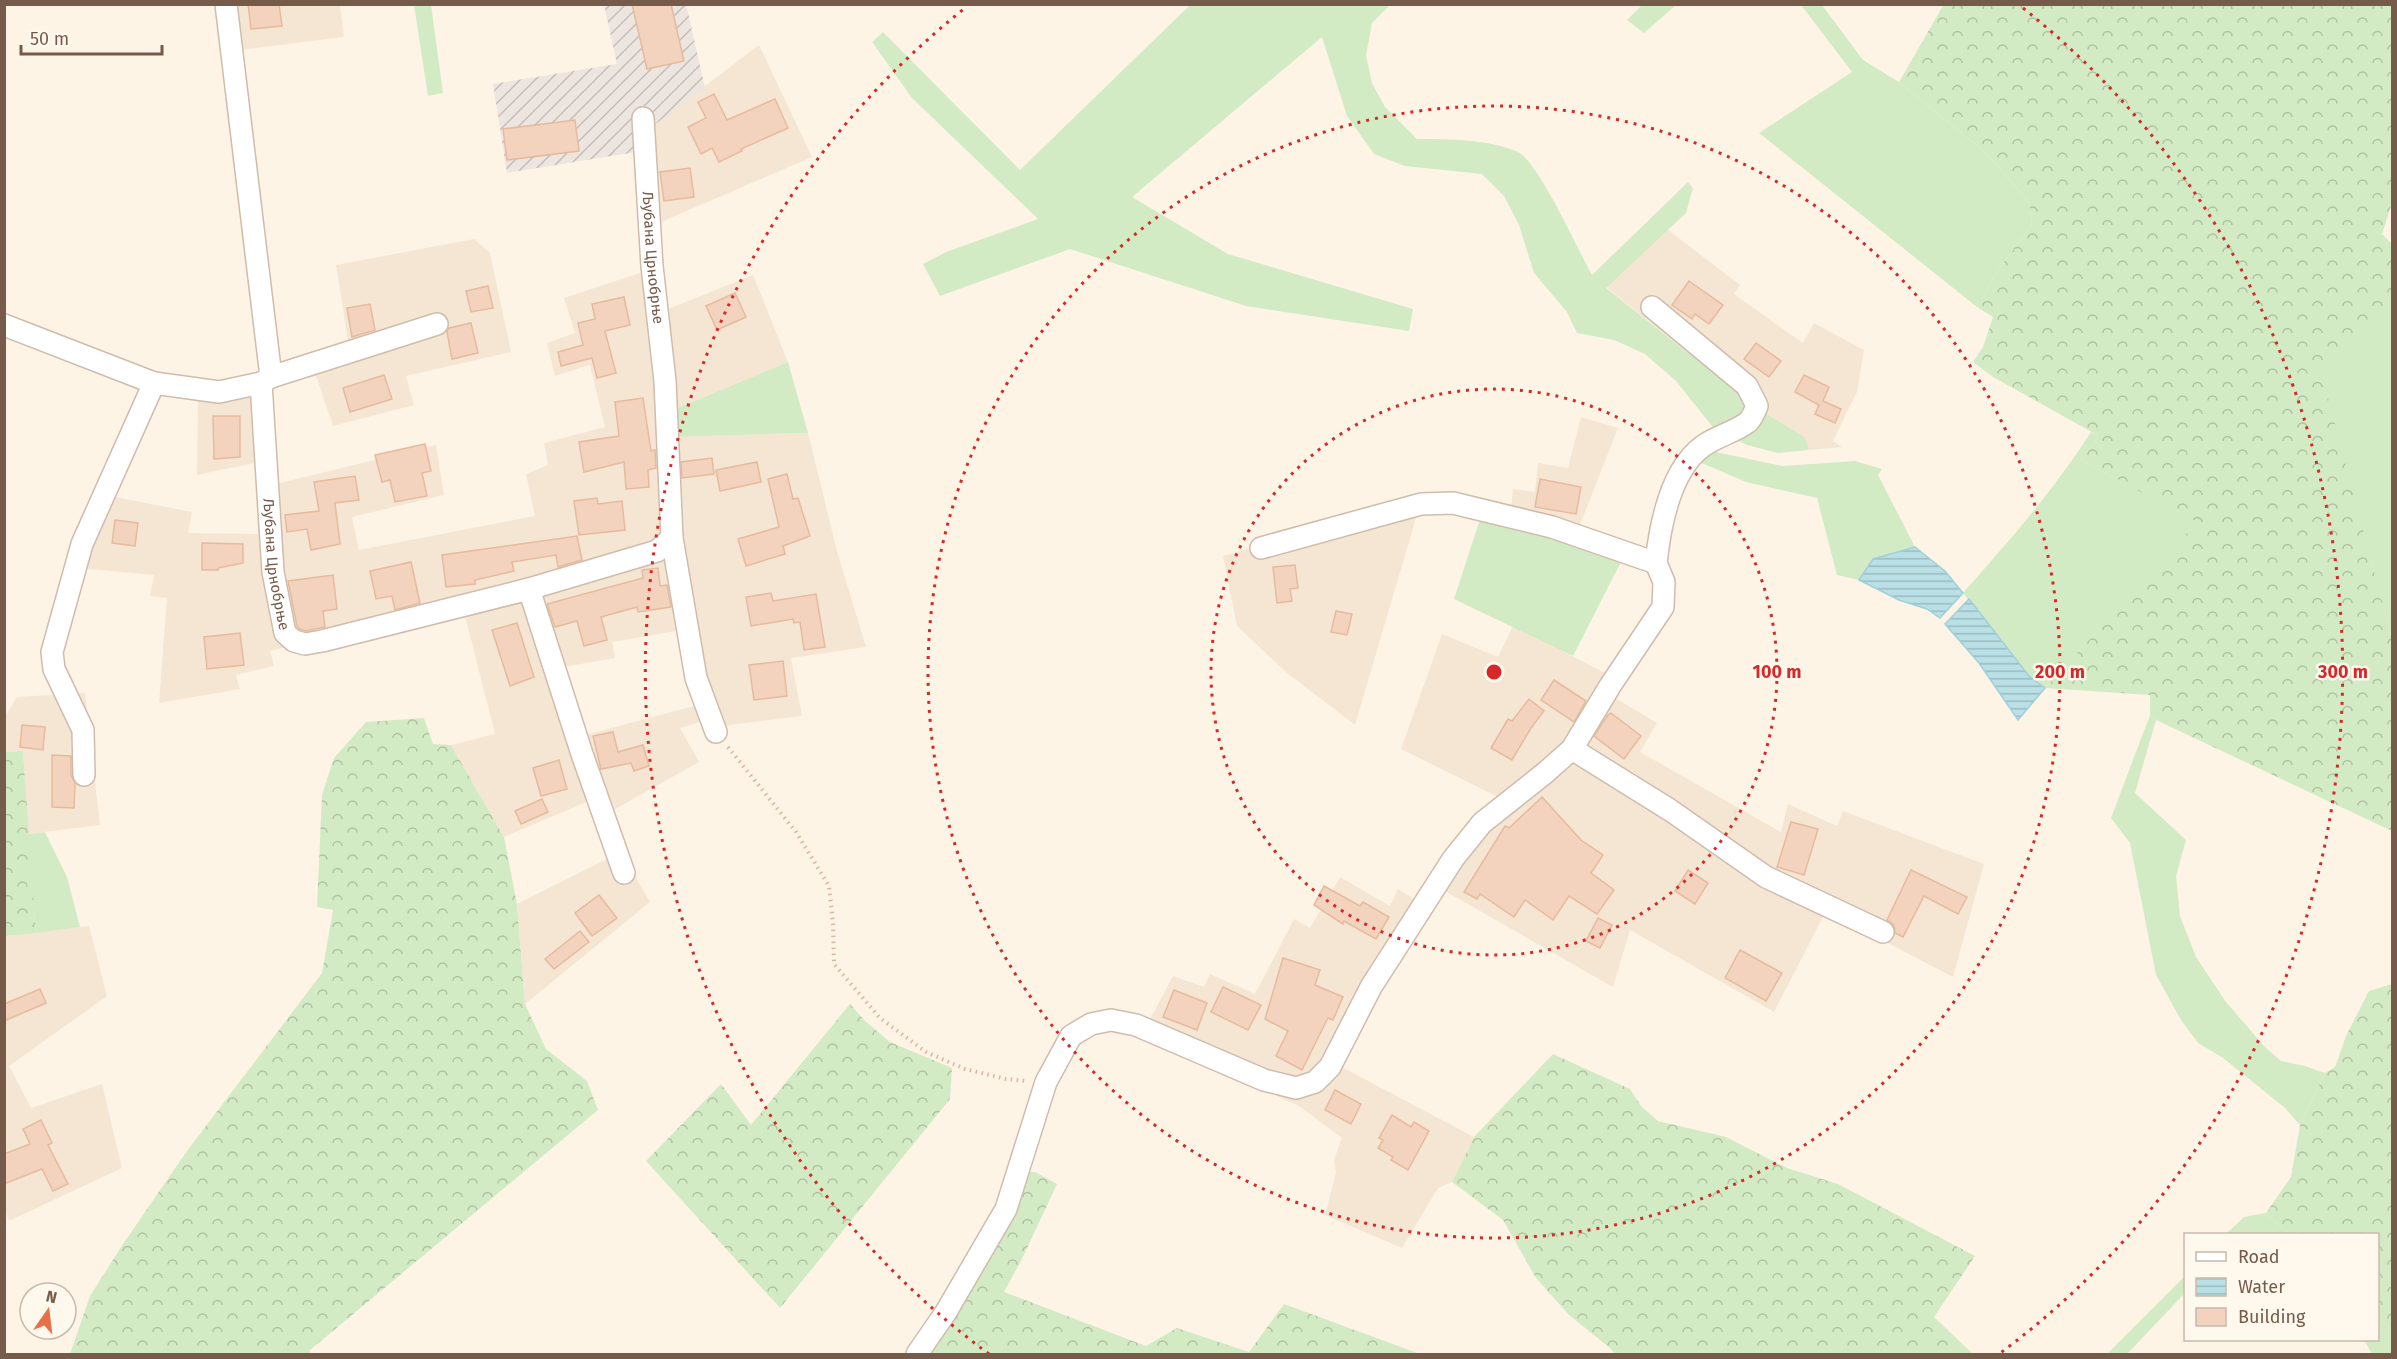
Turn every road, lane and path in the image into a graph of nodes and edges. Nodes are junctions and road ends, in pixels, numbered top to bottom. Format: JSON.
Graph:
{"nodes":[{"id":1,"x":226,"y":4,"type":"edge"},
{"id":2,"x":643,"y":118,"type":"dead end"},
{"id":3,"x":1652,"y":307,"type":"dead end"},
{"id":4,"x":437,"y":324,"type":"dead end"},
{"id":5,"x":4,"y":325,"type":"edge"},
{"id":6,"x":266,"y":380,"type":"junction"},
{"id":7,"x":154,"y":383,"type":"junction"},
{"id":8,"x":672,"y":538,"type":"junction"},
{"id":9,"x":1261,"y":548,"type":"dead end"},
{"id":10,"x":1656,"y":564,"type":"junction"},
{"id":11,"x":530,"y":589,"type":"junction"},
{"id":12,"x":716,"y":732,"type":"joint"},
{"id":13,"x":1572,"y":749,"type":"junction"},
{"id":14,"x":84,"y":775,"type":"dead end"},
{"id":15,"x":624,"y":873,"type":"dead end"},
{"id":16,"x":1883,"y":932,"type":"dead end"},
{"id":17,"x":1046,"y":1082,"type":"junction"},
{"id":18,"x":917,"y":1354,"type":"edge"}],
"edges":[{"from":1,"to":6,"type":"street","name":"Љубана Црнобрње"},
{"from":2,"to":8,"type":"street","name":"Љубана Црнобрње"},
{"from":3,"to":10,"type":"street"},
{"from":4,"to":6,"type":"street"},
{"from":5,"to":7,"type":"street"},
{"from":6,"to":7,"type":"street"},
{"from":6,"to":11,"type":"street","name":"Љубана Црнобрње"},
{"from":7,"to":14,"type":"street"},
{"from":8,"to":11,"type":"street","name":"Љубана Црнобрње"},
{"from":8,"to":12,"type":"street","name":"Љубана Црнобрње"},
{"from":9,"to":10,"type":"street"},
{"from":10,"to":13,"type":"street"},
{"from":11,"to":15,"type":"street"},
{"from":12,"to":17,"type":"path"},
{"from":13,"to":16,"type":"street"},
{"from":13,"to":17,"type":"street"},
{"from":17,"to":18,"type":"street"}]}
